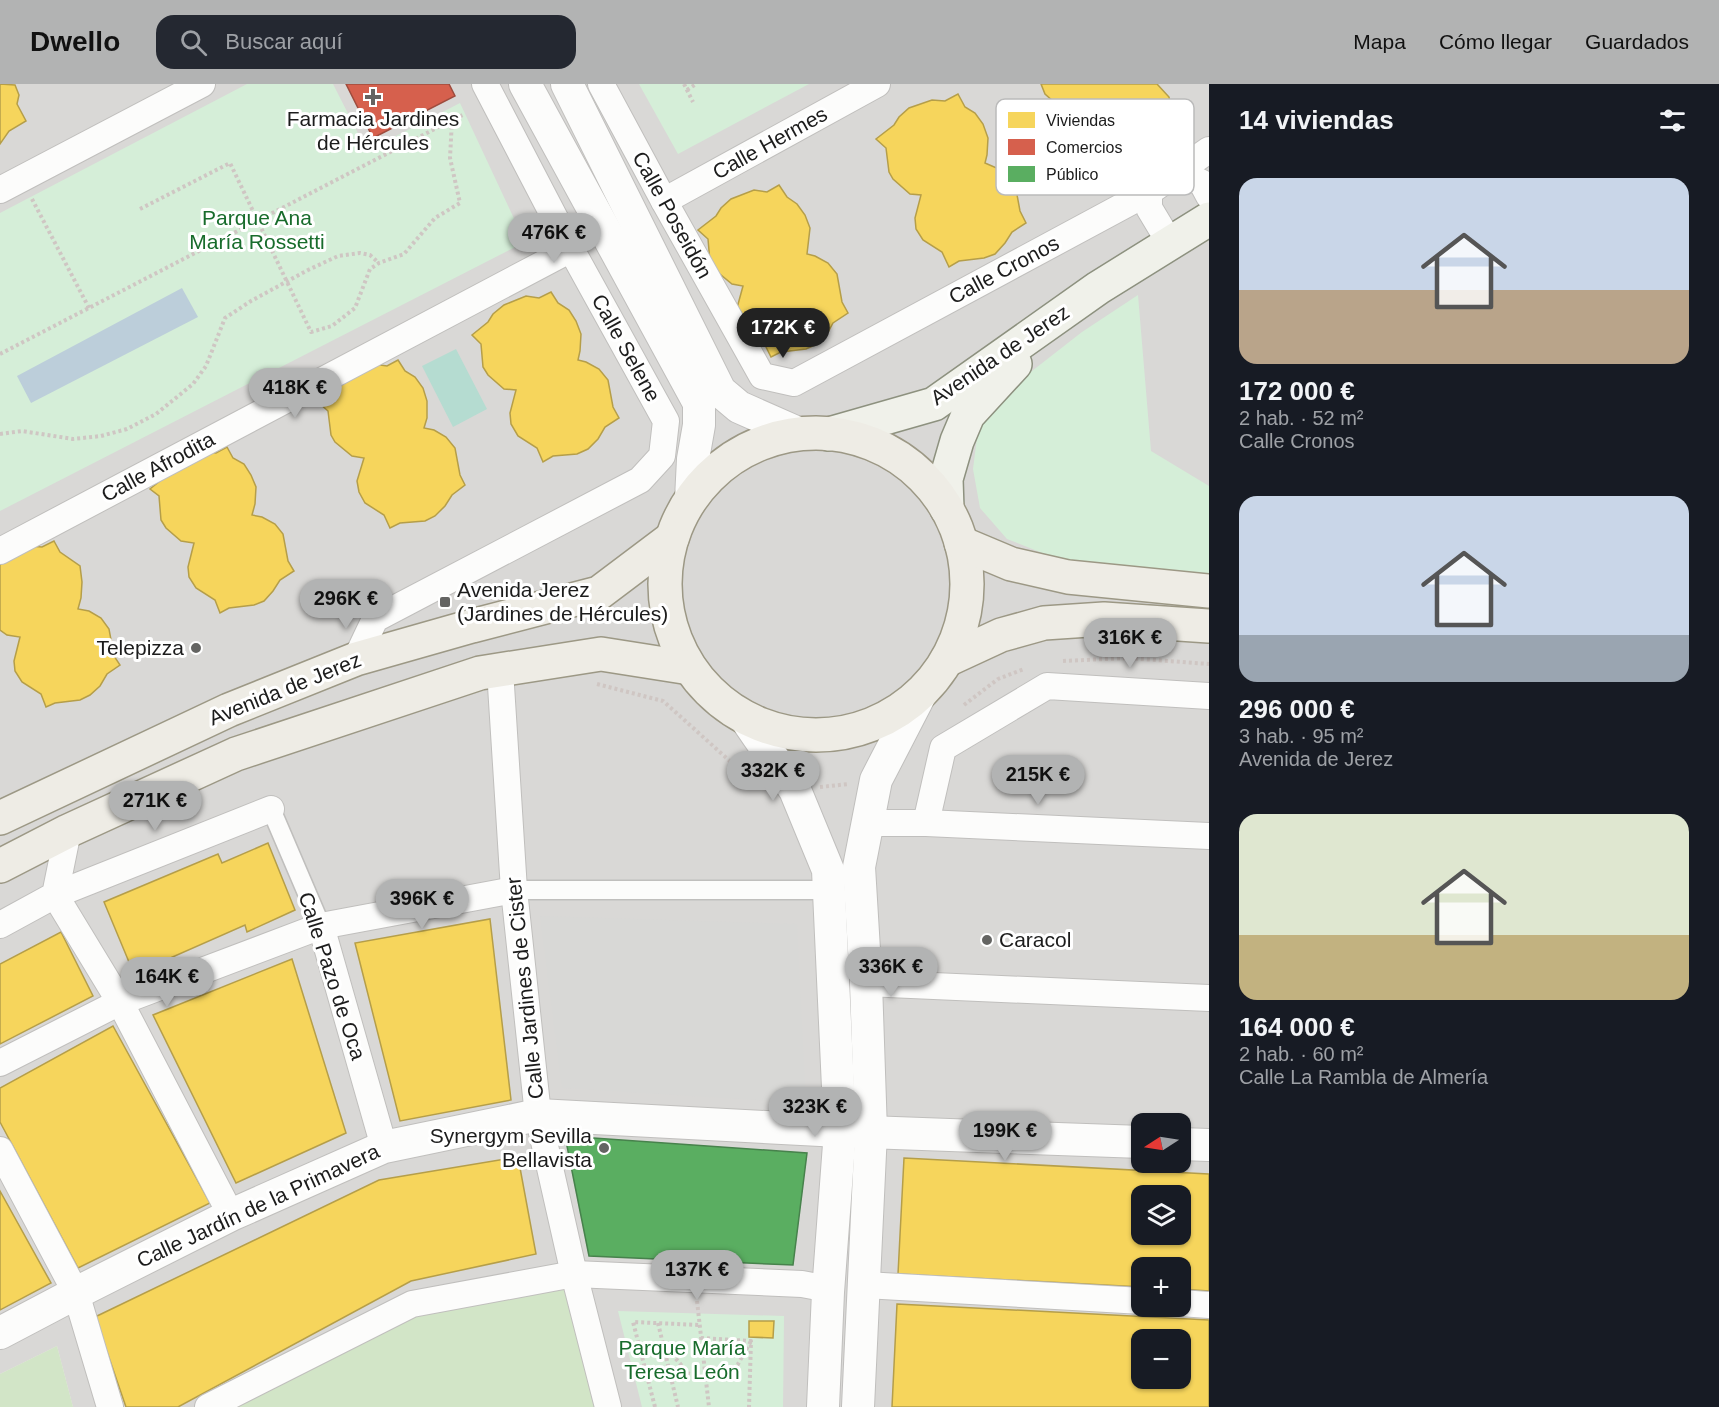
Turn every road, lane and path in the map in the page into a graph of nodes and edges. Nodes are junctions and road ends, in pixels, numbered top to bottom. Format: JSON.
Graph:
{"nodes":[{"id":1,"x":202,"y":84,"type":"edge"},
{"id":2,"x":485,"y":84,"type":"edge"},
{"id":3,"x":525,"y":84,"type":"edge"},
{"id":4,"x":567,"y":84,"type":"edge"},
{"id":5,"x":601,"y":84,"type":"edge"},
{"id":6,"x":684,"y":84,"type":"edge"},
{"id":7,"x":696,"y":84,"type":"edge"},
{"id":8,"x":877,"y":84,"type":"edge"},
{"id":9,"x":687,"y":90,"type":"junction"},
{"id":10,"x":693,"y":102,"type":"dead end"},
{"id":11,"x":465,"y":114,"type":"dead end"},
{"id":12,"x":452,"y":120,"type":"junction"},
{"id":13,"x":1209,"y":150,"type":"edge"},
{"id":14,"x":1194,"y":160,"type":"edge"},
{"id":15,"x":1194,"y":179,"type":"edge"},
{"id":16,"x":0,"y":190,"type":"edge"},
{"id":17,"x":1143,"y":195,"type":"edge"},
{"id":18,"x":1149,"y":195,"type":"edge"},
{"id":19,"x":1209,"y":196,"type":"edge"},
{"id":20,"x":31,"y":197,"type":"dead end"},
{"id":21,"x":672,"y":197,"type":"junction"},
{"id":22,"x":140,"y":209,"type":"dead end"},
{"id":23,"x":1209,"y":219,"type":"edge"},
{"id":24,"x":258,"y":220,"type":"junction"},
{"id":25,"x":1170,"y":243,"type":"junction"},
{"id":26,"x":571,"y":249,"type":"junction"},
{"id":27,"x":379,"y":263,"type":"junction"},
{"id":28,"x":287,"y":282,"type":"junction"},
{"id":29,"x":1098,"y":288,"type":"junction"},
{"id":30,"x":89,"y":308,"type":"junction"},
{"id":31,"x":0,"y":354,"type":"edge"},
{"id":32,"x":762,"y":376,"type":"joint"},
{"id":33,"x":0,"y":434,"type":"edge"},
{"id":34,"x":814,"y":434,"type":"junction"},
{"id":35,"x":691,"y":499,"type":"junction"},
{"id":36,"x":946,"y":509,"type":"junction"},
{"id":37,"x":672,"y":538,"type":"junction"},
{"id":38,"x":961,"y":543,"type":"junction"},
{"id":39,"x":0,"y":551,"type":"edge"},
{"id":40,"x":1209,"y":591,"type":"edge"},
{"id":41,"x":1209,"y":626,"type":"edge"},
{"id":42,"x":356,"y":659,"type":"junction"},
{"id":43,"x":947,"y":660,"type":"junction"},
{"id":44,"x":690,"y":668,"type":"junction"},
{"id":45,"x":500,"y":670,"type":"junction"},
{"id":46,"x":595,"y":683,"type":"dead end"},
{"id":47,"x":921,"y":693,"type":"junction"},
{"id":48,"x":1209,"y":696,"type":"edge"},
{"id":49,"x":747,"y":719,"type":"junction"},
{"id":50,"x":854,"y":783,"type":"dead end"},
{"id":51,"x":814,"y":788,"type":"dead end"},
{"id":52,"x":766,"y":792,"type":"dead end"},
{"id":53,"x":271,"y":809,"type":"joint"},
{"id":54,"x":0,"y":818,"type":"edge"},
{"id":55,"x":867,"y":823,"type":"junction"},
{"id":56,"x":926,"y":823,"type":"junction"},
{"id":57,"x":68,"y":831,"type":"junction"},
{"id":58,"x":1209,"y":836,"type":"edge"},
{"id":59,"x":0,"y":866,"type":"edge"},
{"id":60,"x":514,"y":890,"type":"junction"},
{"id":61,"x":828,"y":890,"type":"junction"},
{"id":62,"x":55,"y":895,"type":"junction"},
{"id":63,"x":0,"y":925,"type":"edge"},
{"id":64,"x":321,"y":926,"type":"junction"},
{"id":65,"x":866,"y":983,"type":"junction"},
{"id":66,"x":1209,"y":999,"type":"edge"},
{"id":67,"x":120,"y":1002,"type":"junction"},
{"id":68,"x":0,"y":1063,"type":"edge"},
{"id":69,"x":538,"y":1115,"type":"junction"},
{"id":70,"x":856,"y":1131,"type":"junction"},
{"id":71,"x":1131,"y":1142,"type":"edge"},
{"id":72,"x":1191,"y":1144,"type":"edge"},
{"id":73,"x":1209,"y":1145,"type":"edge"},
{"id":74,"x":384,"y":1147,"type":"junction"},
{"id":75,"x":0,"y":1150,"type":"edge"},
{"id":76,"x":231,"y":1215,"type":"junction"},
{"id":77,"x":574,"y":1274,"type":"junction"},
{"id":78,"x":695,"y":1280,"type":"junction"},
{"id":79,"x":865,"y":1285,"type":"junction"},
{"id":80,"x":828,"y":1292,"type":"junction"},
{"id":81,"x":76,"y":1293,"type":"junction"},
{"id":82,"x":1131,"y":1300,"type":"edge"},
{"id":83,"x":1191,"y":1304,"type":"edge"},
{"id":84,"x":1209,"y":1305,"type":"edge"},
{"id":85,"x":658,"y":1323,"type":"junction"},
{"id":86,"x":699,"y":1325,"type":"junction"},
{"id":87,"x":0,"y":1333,"type":"edge"},
{"id":88,"x":701,"y":1338,"type":"junction"},
{"id":89,"x":751,"y":1341,"type":"junction"},
{"id":90,"x":664,"y":1345,"type":"junction"},
{"id":91,"x":706,"y":1378,"type":"junction"},
{"id":92,"x":110,"y":1407,"type":"edge"},
{"id":93,"x":208,"y":1407,"type":"edge"},
{"id":94,"x":608,"y":1407,"type":"edge"},
{"id":95,"x":655,"y":1407,"type":"edge"},
{"id":96,"x":678,"y":1407,"type":"edge"},
{"id":97,"x":709,"y":1407,"type":"edge"},
{"id":98,"x":749,"y":1407,"type":"edge"},
{"id":99,"x":823,"y":1407,"type":"edge"},
{"id":100,"x":858,"y":1407,"type":"edge"}],
"edges":[{"from":1,"to":16,"type":"street"},
{"from":2,"to":26,"type":"street","name":"Calle Selene"},
{"from":3,"to":35,"type":"street"},
{"from":4,"to":34,"type":"street"},
{"from":5,"to":21,"type":"street","name":"Calle Poseidón"},
{"from":6,"to":9,"type":"path"},
{"from":7,"to":9,"type":"path"},
{"from":8,"to":21,"type":"street","name":"Calle Hermes"},
{"from":9,"to":10,"type":"path"},
{"from":11,"to":12,"type":"path"},
{"from":12,"to":24,"type":"path"},
{"from":12,"to":27,"type":"path"},
{"from":13,"to":14,"type":"street","name":"Calle Cronos"},
{"from":15,"to":19,"type":"street"},
{"from":17,"to":32,"type":"street","name":"Calle Cronos"},
{"from":18,"to":25,"type":"street"},
{"from":20,"to":30,"type":"path"},
{"from":21,"to":32,"type":"street","name":"Calle Poseidón"},
{"from":22,"to":24,"type":"path"},
{"from":23,"to":25,"type":"main road","name":"Avenida de Jerez"},
{"from":24,"to":28,"type":"path"},
{"from":24,"to":30,"type":"path"},
{"from":25,"to":29,"type":"main road","name":"Avenida de Jerez"},
{"from":26,"to":39,"type":"street","name":"Calle Afrodita"},
{"from":26,"to":42,"type":"street","name":"Calle Selene"},
{"from":27,"to":28,"type":"path"},
{"from":27,"to":28,"type":"path"},
{"from":28,"to":33,"type":"path"},
{"from":29,"to":34,"type":"main road","name":"Avenida de Jerez"},
{"from":29,"to":36,"type":"main road","name":"Avenida de Jerez"},
{"from":30,"to":31,"type":"path"},
{"from":34,"to":35,"type":"main road"},
{"from":34,"to":36,"type":"main road"},
{"from":35,"to":37,"type":"main road"},
{"from":36,"to":38,"type":"main road"},
{"from":37,"to":42,"type":"main road","name":"Avenida de Jerez"},
{"from":37,"to":44,"type":"main road"},
{"from":38,"to":40,"type":"main road"},
{"from":38,"to":43,"type":"main road"},
{"from":41,"to":43,"type":"main road"},
{"from":42,"to":54,"type":"main road","name":"Avenida de Jerez"},
{"from":43,"to":47,"type":"main road"},
{"from":44,"to":45,"type":"main road","name":"Avenida de Jerez"},
{"from":44,"to":49,"type":"main road"},
{"from":45,"to":57,"type":"main road","name":"Avenida de Jerez"},
{"from":45,"to":60,"type":"street","name":"Calle Jardines de Cister"},
{"from":46,"to":52,"type":"path"},
{"from":47,"to":49,"type":"main road"},
{"from":47,"to":55,"type":"street"},
{"from":48,"to":56,"type":"street"},
{"from":49,"to":61,"type":"street"},
{"from":50,"to":51,"type":"path"},
{"from":53,"to":62,"type":"street"},
{"from":53,"to":64,"type":"street","name":"Calle Pazo de Oca"},
{"from":55,"to":56,"type":"street"},
{"from":55,"to":65,"type":"street"},
{"from":56,"to":58,"type":"street"},
{"from":57,"to":59,"type":"main road","name":"Avenida de Jerez"},
{"from":57,"to":62,"type":"street"},
{"from":60,"to":61,"type":"street"},
{"from":60,"to":64,"type":"street"},
{"from":60,"to":69,"type":"street","name":"Calle Jardines de Cister"},
{"from":61,"to":70,"type":"street"},
{"from":62,"to":63,"type":"street"},
{"from":62,"to":67,"type":"street"},
{"from":64,"to":67,"type":"street"},
{"from":64,"to":74,"type":"street","name":"Calle Pazo de Oca"},
{"from":65,"to":66,"type":"street"},
{"from":65,"to":70,"type":"street"},
{"from":67,"to":68,"type":"street"},
{"from":67,"to":76,"type":"street"},
{"from":69,"to":70,"type":"street","name":"Calle Jardín de la Primavera"},
{"from":69,"to":74,"type":"street","name":"Calle Jardín de la Primavera"},
{"from":69,"to":77,"type":"street","name":"Calle Jardines de Cister"},
{"from":70,"to":71,"type":"street","name":"Calle Jardín de la Primavera"},
{"from":70,"to":79,"type":"street"},
{"from":70,"to":80,"type":"street"},
{"from":72,"to":73,"type":"street"},
{"from":74,"to":76,"type":"street","name":"Calle Jardín de la Primavera"},
{"from":75,"to":81,"type":"street"},
{"from":76,"to":81,"type":"street","name":"Calle Jardín de la Primavera"},
{"from":77,"to":78,"type":"street"},
{"from":77,"to":93,"type":"street"},
{"from":77,"to":94,"type":"street","name":"Calle Jardines de Cister"},
{"from":78,"to":80,"type":"street"},
{"from":78,"to":86,"type":"path"},
{"from":79,"to":82,"type":"street"},
{"from":79,"to":100,"type":"street"},
{"from":80,"to":99,"type":"street"},
{"from":81,"to":87,"type":"street","name":"Calle Jardín de la Primavera"},
{"from":81,"to":92,"type":"street"},
{"from":83,"to":84,"type":"street"},
{"from":85,"to":86,"type":"path"},
{"from":85,"to":90,"type":"path"},
{"from":85,"to":95,"type":"path"},
{"from":86,"to":88,"type":"path"},
{"from":88,"to":89,"type":"path"},
{"from":88,"to":91,"type":"path"},
{"from":89,"to":91,"type":"path"},
{"from":89,"to":98,"type":"path"},
{"from":90,"to":91,"type":"path"},
{"from":90,"to":96,"type":"path"},
{"from":91,"to":97,"type":"path"}]}
